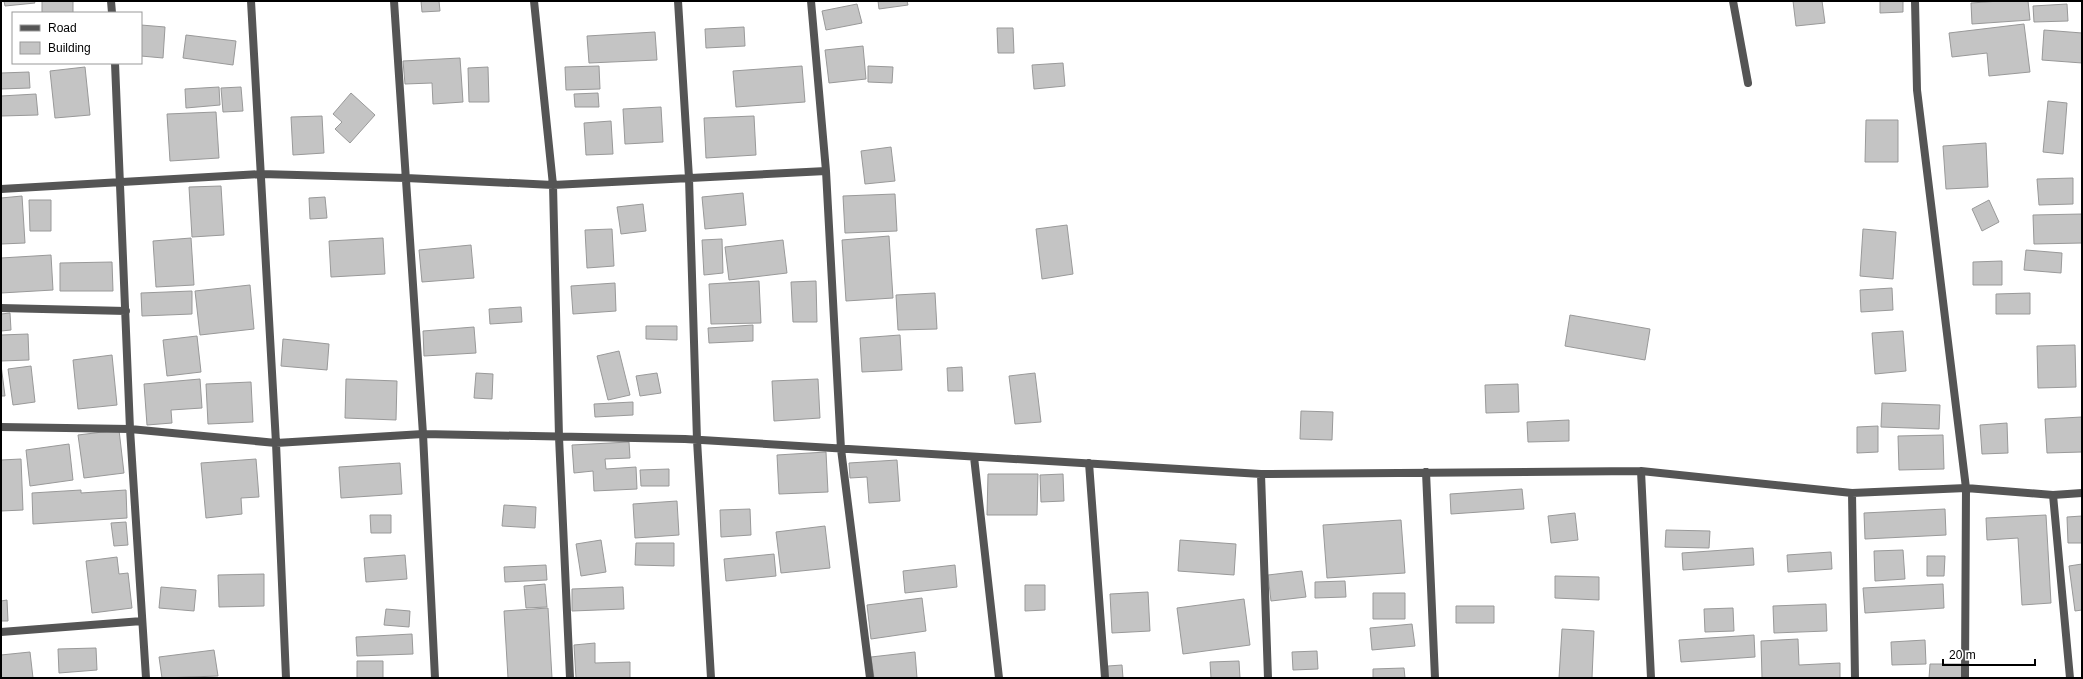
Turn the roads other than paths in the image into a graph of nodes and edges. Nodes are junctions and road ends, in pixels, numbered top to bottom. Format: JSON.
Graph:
{"nodes":[{"id":1,"x":111,"y":1,"type":"edge"},
{"id":2,"x":251,"y":1,"type":"edge"},
{"id":3,"x":394,"y":1,"type":"edge"},
{"id":4,"x":534,"y":1,"type":"edge"},
{"id":5,"x":678,"y":1,"type":"edge"},
{"id":6,"x":811,"y":1,"type":"edge"},
{"id":7,"x":1733,"y":1,"type":"edge"},
{"id":8,"x":1915,"y":1,"type":"edge"},
{"id":9,"x":112,"y":12,"type":"edge"},
{"id":10,"x":115,"y":64,"type":"edge"},
{"id":11,"x":1748,"y":83,"type":"dead end"},
{"id":12,"x":826,"y":171,"type":"junction"},
{"id":13,"x":261,"y":174,"type":"junction"},
{"id":14,"x":406,"y":178,"type":"junction"},
{"id":15,"x":690,"y":178,"type":"junction"},
{"id":16,"x":121,"y":181,"type":"junction"},
{"id":17,"x":553,"y":185,"type":"junction"},
{"id":18,"x":1,"y":189,"type":"edge"},
{"id":19,"x":1,"y":308,"type":"edge"},
{"id":20,"x":126,"y":311,"type":"junction"},
{"id":21,"x":1,"y":427,"type":"edge"},
{"id":22,"x":130,"y":429,"type":"junction"},
{"id":23,"x":423,"y":434,"type":"junction"},
{"id":24,"x":559,"y":437,"type":"junction"},
{"id":25,"x":697,"y":440,"type":"junction"},
{"id":26,"x":276,"y":443,"type":"junction"},
{"id":27,"x":841,"y":449,"type":"junction"},
{"id":28,"x":974,"y":456,"type":"junction"},
{"id":29,"x":1089,"y":463,"type":"junction"},
{"id":30,"x":1641,"y":471,"type":"junction"},
{"id":31,"x":1426,"y":472,"type":"junction"},
{"id":32,"x":1261,"y":474,"type":"junction"},
{"id":33,"x":1966,"y":488,"type":"junction"},
{"id":34,"x":1852,"y":493,"type":"junction"},
{"id":35,"x":2082,"y":493,"type":"edge"},
{"id":36,"x":2053,"y":495,"type":"junction"},
{"id":37,"x":142,"y":621,"type":"junction"},
{"id":38,"x":1,"y":632,"type":"edge"},
{"id":39,"x":146,"y":678,"type":"edge"},
{"id":40,"x":286,"y":678,"type":"edge"},
{"id":41,"x":435,"y":678,"type":"edge"},
{"id":42,"x":570,"y":678,"type":"edge"},
{"id":43,"x":711,"y":678,"type":"edge"},
{"id":44,"x":870,"y":678,"type":"edge"},
{"id":45,"x":999,"y":678,"type":"edge"},
{"id":46,"x":1104,"y":678,"type":"edge"},
{"id":47,"x":1268,"y":678,"type":"edge"},
{"id":48,"x":1435,"y":678,"type":"edge"},
{"id":49,"x":1651,"y":678,"type":"edge"},
{"id":50,"x":1855,"y":678,"type":"edge"},
{"id":51,"x":1965,"y":678,"type":"edge"},
{"id":52,"x":2070,"y":678,"type":"edge"}],
"edges":[{"from":1,"to":9,"type":"street"},
{"from":2,"to":13,"type":"street"},
{"from":3,"to":14,"type":"street"},
{"from":4,"to":17,"type":"street"},
{"from":5,"to":15,"type":"street"},
{"from":6,"to":12,"type":"street"},
{"from":7,"to":11,"type":"street"},
{"from":8,"to":33,"type":"street"},
{"from":10,"to":16,"type":"street"},
{"from":12,"to":15,"type":"street"},
{"from":12,"to":27,"type":"street"},
{"from":13,"to":14,"type":"street"},
{"from":13,"to":16,"type":"street"},
{"from":13,"to":26,"type":"street"},
{"from":14,"to":17,"type":"street"},
{"from":14,"to":23,"type":"street"},
{"from":15,"to":17,"type":"street"},
{"from":15,"to":25,"type":"street"},
{"from":16,"to":18,"type":"street"},
{"from":16,"to":20,"type":"street"},
{"from":17,"to":24,"type":"street"},
{"from":19,"to":20,"type":"street"},
{"from":20,"to":22,"type":"street"},
{"from":21,"to":22,"type":"street"},
{"from":22,"to":26,"type":"street"},
{"from":22,"to":37,"type":"street"},
{"from":23,"to":24,"type":"street"},
{"from":23,"to":26,"type":"street"},
{"from":23,"to":41,"type":"street"},
{"from":24,"to":25,"type":"street"},
{"from":24,"to":42,"type":"street"},
{"from":25,"to":27,"type":"street"},
{"from":25,"to":43,"type":"street"},
{"from":26,"to":40,"type":"street"},
{"from":27,"to":28,"type":"street"},
{"from":27,"to":44,"type":"street"},
{"from":28,"to":29,"type":"street"},
{"from":28,"to":45,"type":"street"},
{"from":29,"to":32,"type":"street"},
{"from":29,"to":46,"type":"street"},
{"from":30,"to":31,"type":"street"},
{"from":30,"to":34,"type":"street"},
{"from":30,"to":49,"type":"street"},
{"from":31,"to":32,"type":"street"},
{"from":31,"to":48,"type":"street"},
{"from":32,"to":47,"type":"street"},
{"from":33,"to":34,"type":"street"},
{"from":33,"to":36,"type":"street"},
{"from":33,"to":51,"type":"street"},
{"from":34,"to":50,"type":"street"},
{"from":35,"to":36,"type":"street"},
{"from":36,"to":52,"type":"street"},
{"from":37,"to":38,"type":"street"},
{"from":37,"to":39,"type":"street"}]}
